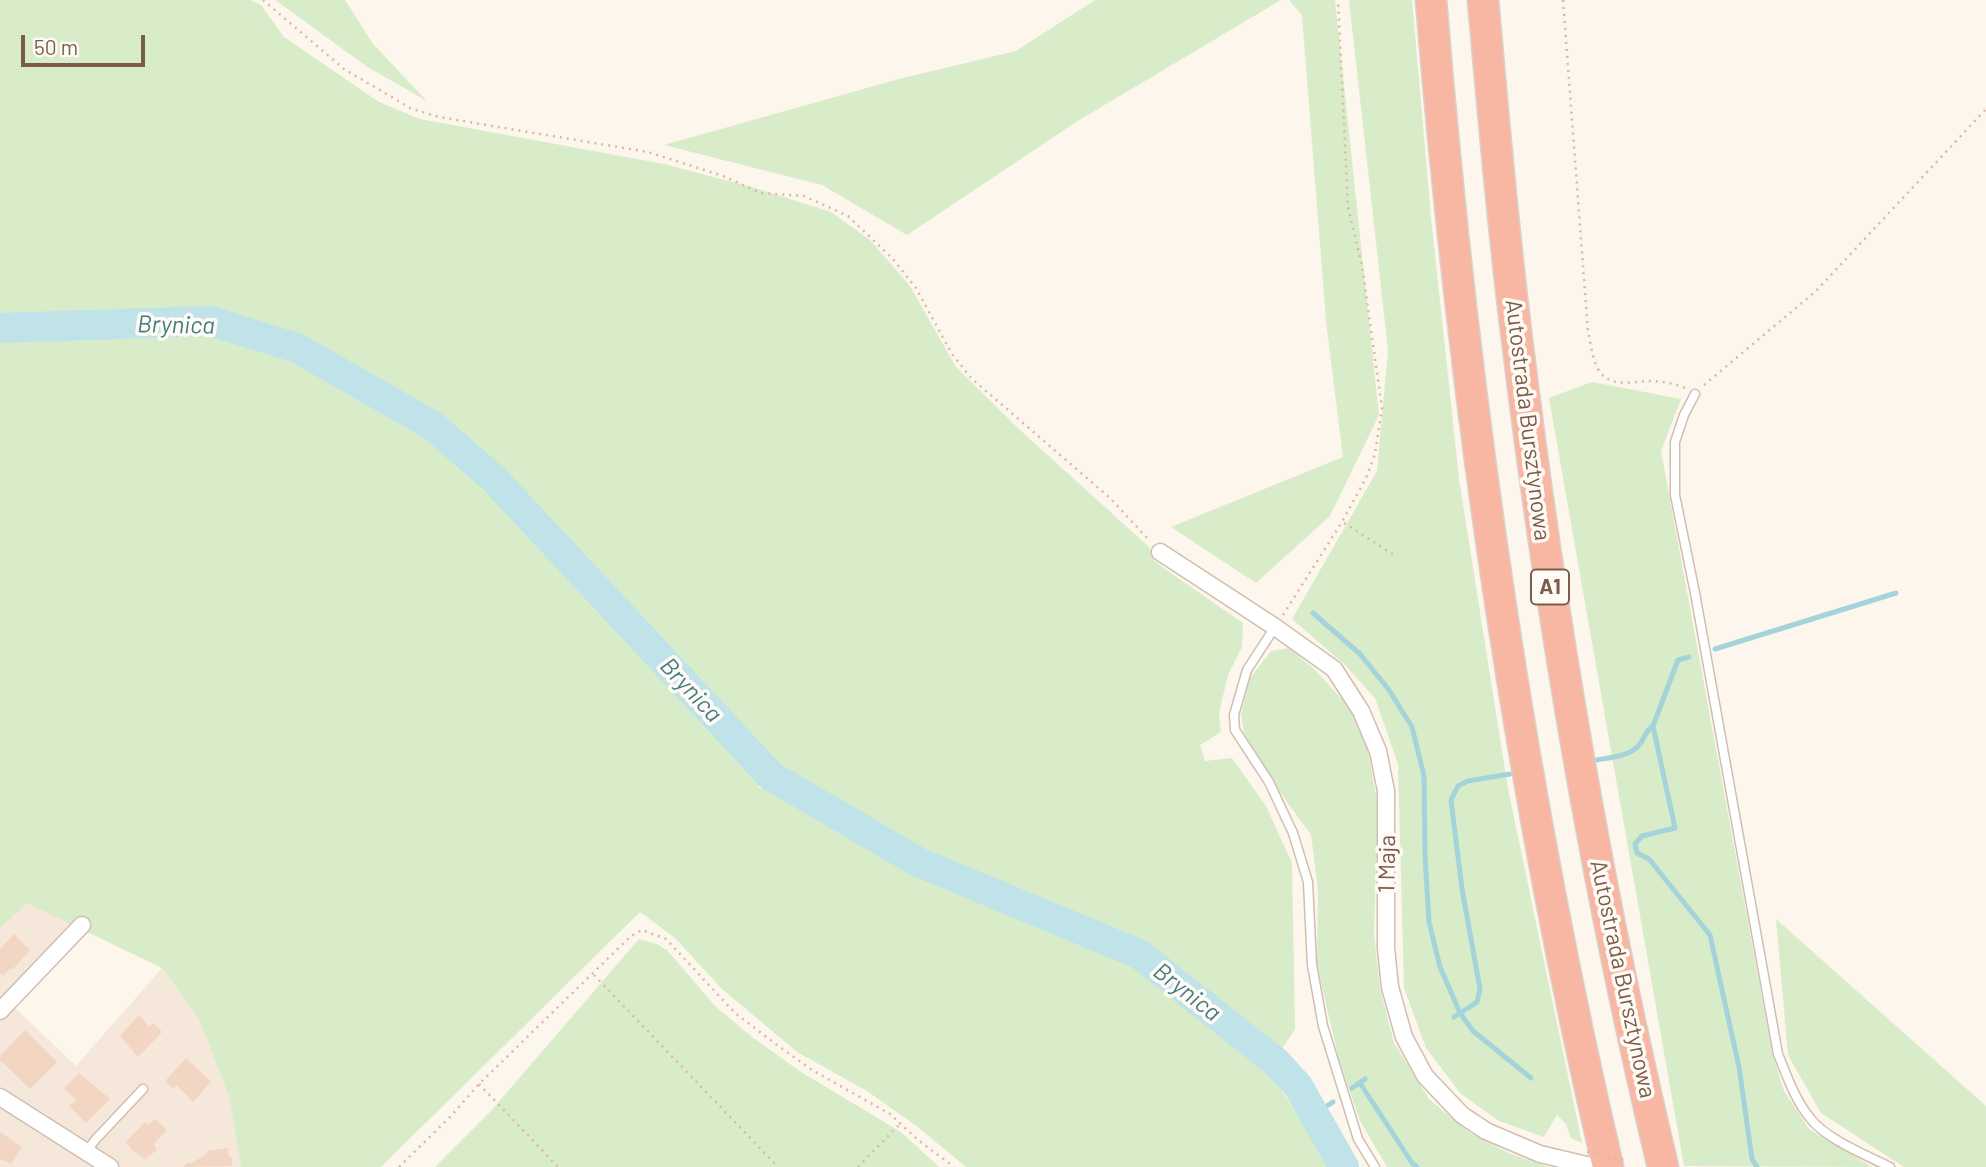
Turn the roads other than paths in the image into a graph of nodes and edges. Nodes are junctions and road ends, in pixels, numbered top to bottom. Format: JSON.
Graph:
{"nodes":[{"id":1,"x":1431,"y":0,"type":"edge"},
{"id":2,"x":1483,"y":0,"type":"edge"},
{"id":3,"x":1695,"y":394,"type":"road end"},
{"id":4,"x":1160,"y":552,"type":"road end"},
{"id":5,"x":1275,"y":627,"type":"junction"},
{"id":6,"x":82,"y":925,"type":"dead end"},
{"id":7,"x":0,"y":1011,"type":"edge"},
{"id":8,"x":143,"y":1088,"type":"dead end"},
{"id":9,"x":0,"y":1097,"type":"edge"},
{"id":10,"x":88,"y":1151,"type":"junction"},
{"id":11,"x":1623,"y":1162,"type":"edge"},
{"id":12,"x":110,"y":1167,"type":"edge"},
{"id":13,"x":1375,"y":1167,"type":"edge"},
{"id":14,"x":1595,"y":1167,"type":"edge"},
{"id":15,"x":1890,"y":1167,"type":"edge"}],
"edges":[{"from":1,"to":11,"type":"highway","name":"Autostrada Bursztynowa","number":"A1"},
{"from":2,"to":11,"type":"highway","name":"Autostrada Bursztynowa","number":"A1"},
{"from":3,"to":15,"type":"lane"},
{"from":4,"to":5,"type":"street","name":"1 Maja"},
{"from":5,"to":13,"type":"lane"},
{"from":5,"to":14,"type":"street","name":"1 Maja"},
{"from":6,"to":7,"type":"street"},
{"from":8,"to":10,"type":"lane"},
{"from":9,"to":10,"type":"street"},
{"from":10,"to":12,"type":"street"}]}
